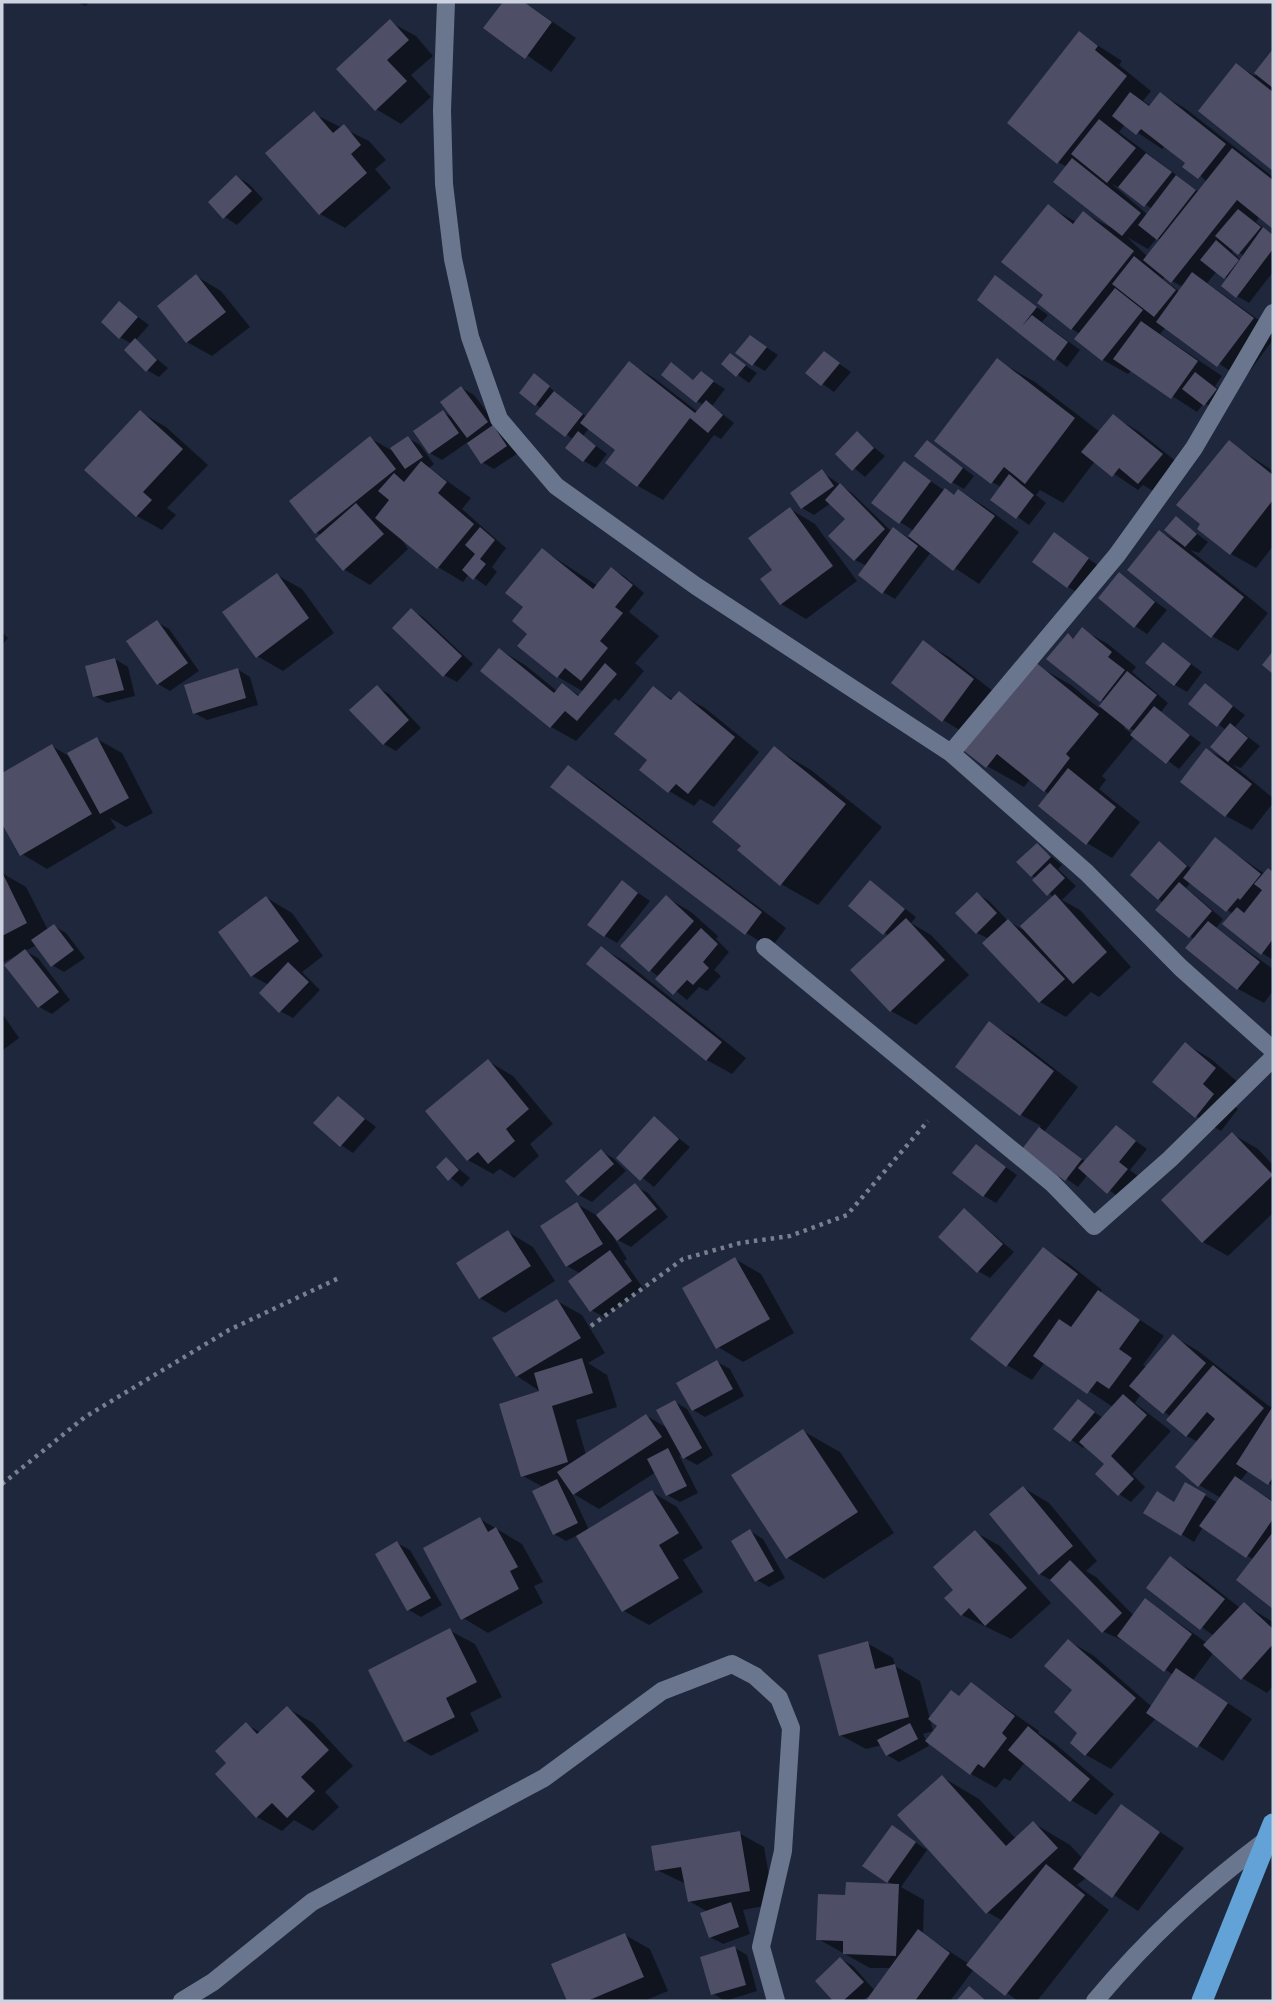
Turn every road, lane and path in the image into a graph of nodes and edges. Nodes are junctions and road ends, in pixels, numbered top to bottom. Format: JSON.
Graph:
{"nodes":[{"id":1,"x":446,"y":2,"type":"edge"},
{"id":2,"x":1273,"y":313,"type":"edge"},
{"id":3,"x":951,"y":753,"type":"junction"},
{"id":4,"x":765,"y":947,"type":"dead end"},
{"id":5,"x":1273,"y":1050,"type":"edge"},
{"id":6,"x":1273,"y":1058,"type":"edge"},
{"id":7,"x":948,"y":1099,"type":"junction"},
{"id":8,"x":341,"y":1277,"type":"dead end"},
{"id":9,"x":591,"y":1326,"type":"dead end"},
{"id":10,"x":2,"y":1484,"type":"edge"},
{"id":11,"x":1269,"y":1832,"type":"edge"},
{"id":12,"x":182,"y":2001,"type":"edge"},
{"id":13,"x":776,"y":2001,"type":"edge"},
{"id":14,"x":1095,"y":2001,"type":"edge"},
{"id":15,"x":1202,"y":2001,"type":"edge"}],
"edges":[{"from":1,"to":3,"type":"street"},
{"from":2,"to":3,"type":"street"},
{"from":3,"to":5,"type":"street"},
{"from":4,"to":7,"type":"street"},
{"from":6,"to":7,"type":"street"},
{"from":7,"to":9,"type":"path"},
{"from":8,"to":10,"type":"path"},
{"from":11,"to":14,"type":"street"},
{"from":11,"to":15,"type":"highway"},
{"from":12,"to":13,"type":"street"}]}
